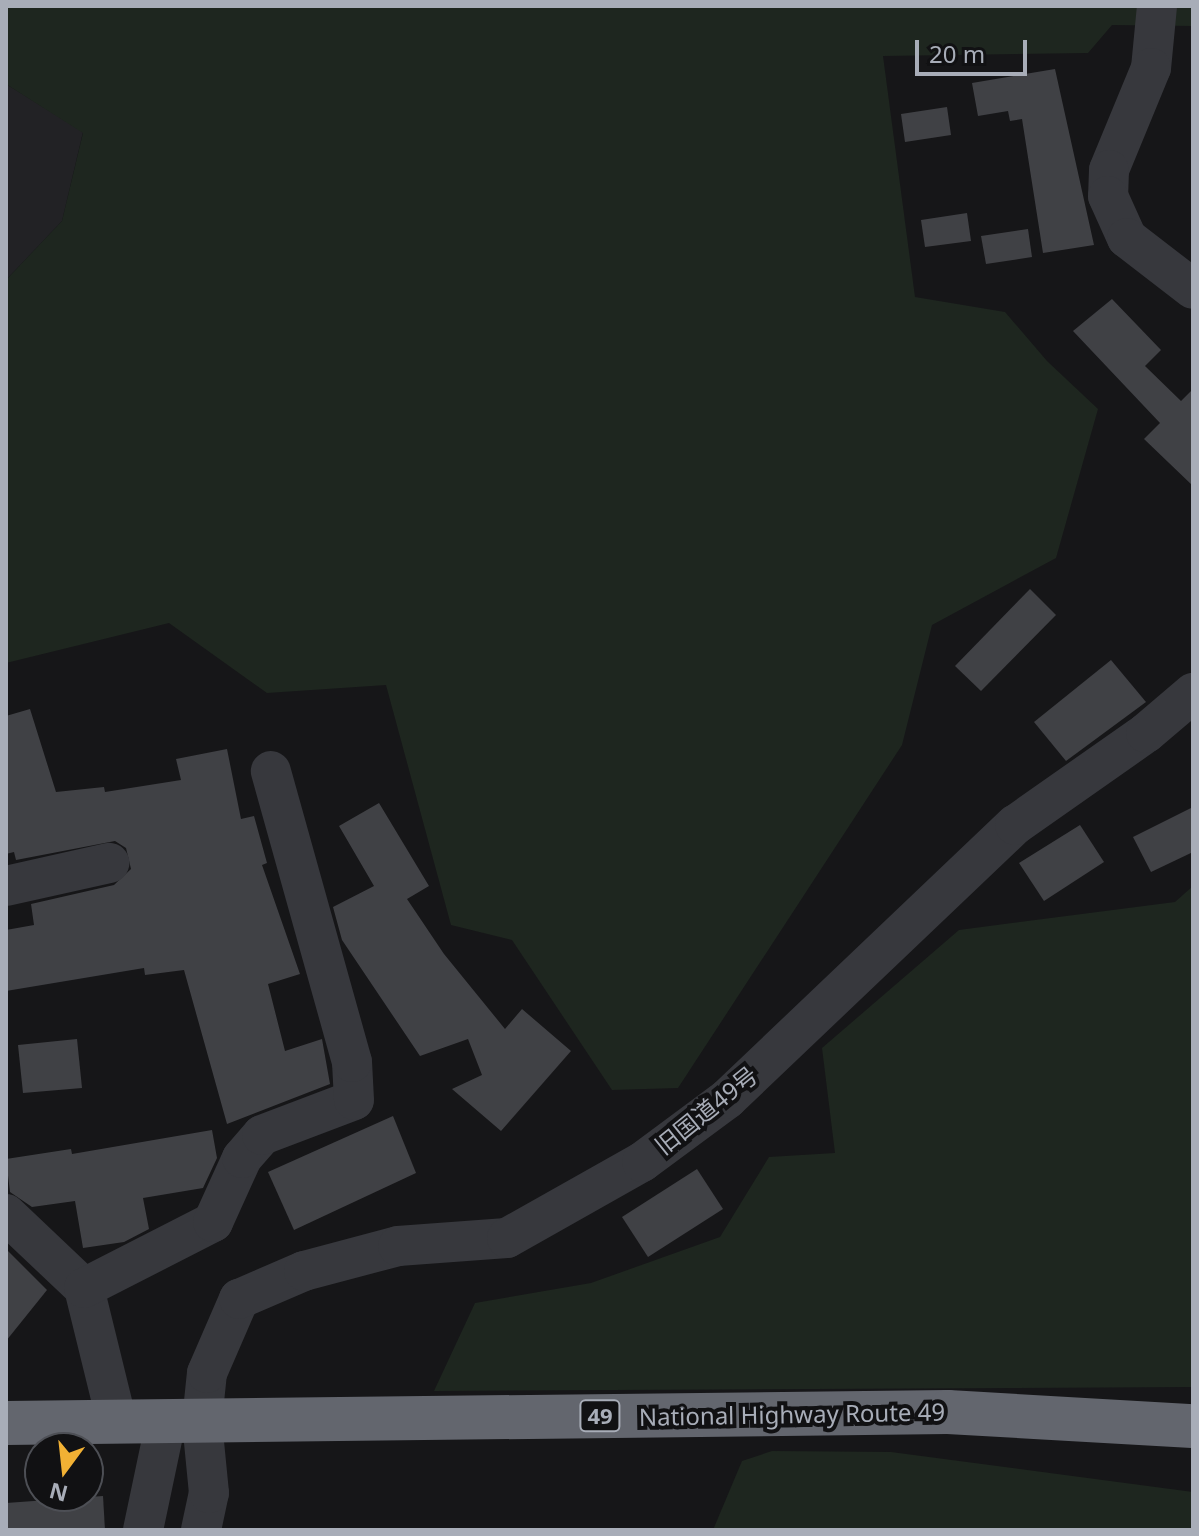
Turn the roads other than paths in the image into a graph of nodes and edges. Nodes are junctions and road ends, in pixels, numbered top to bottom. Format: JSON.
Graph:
{"nodes":[{"id":1,"x":1157,"y":6,"type":"edge"},
{"id":2,"x":1193,"y":289,"type":"edge"},
{"id":3,"x":1193,"y":693,"type":"edge"},
{"id":4,"x":271,"y":771,"type":"dead end"},
{"id":5,"x":109,"y":863,"type":"dead end"},
{"id":6,"x":6,"y":886,"type":"edge"},
{"id":7,"x":6,"y":1214,"type":"edge"},
{"id":8,"x":84,"y":1288,"type":"junction"},
{"id":9,"x":184,"y":1421,"type":"junction"},
{"id":10,"x":117,"y":1422,"type":"junction"},
{"id":11,"x":6,"y":1423,"type":"edge"},
{"id":12,"x":1193,"y":1426,"type":"edge"},
{"id":13,"x":143,"y":1530,"type":"edge"},
{"id":14,"x":201,"y":1530,"type":"edge"}],
"edges":[{"from":1,"to":2,"type":"street"},
{"from":3,"to":9,"type":"street","name":"旧国道49号"},
{"from":4,"to":8,"type":"street"},
{"from":5,"to":6,"type":"street"},
{"from":7,"to":8,"type":"street"},
{"from":8,"to":10,"type":"street"},
{"from":9,"to":10,"type":"highway","name":"National Highway Route 49","number":"49"},
{"from":9,"to":12,"type":"highway","name":"National Highway Route 49","number":"49"},
{"from":9,"to":13,"type":"street"},
{"from":9,"to":14,"type":"street"},
{"from":10,"to":11,"type":"highway","name":"National Highway Route 49","number":"49"}]}
